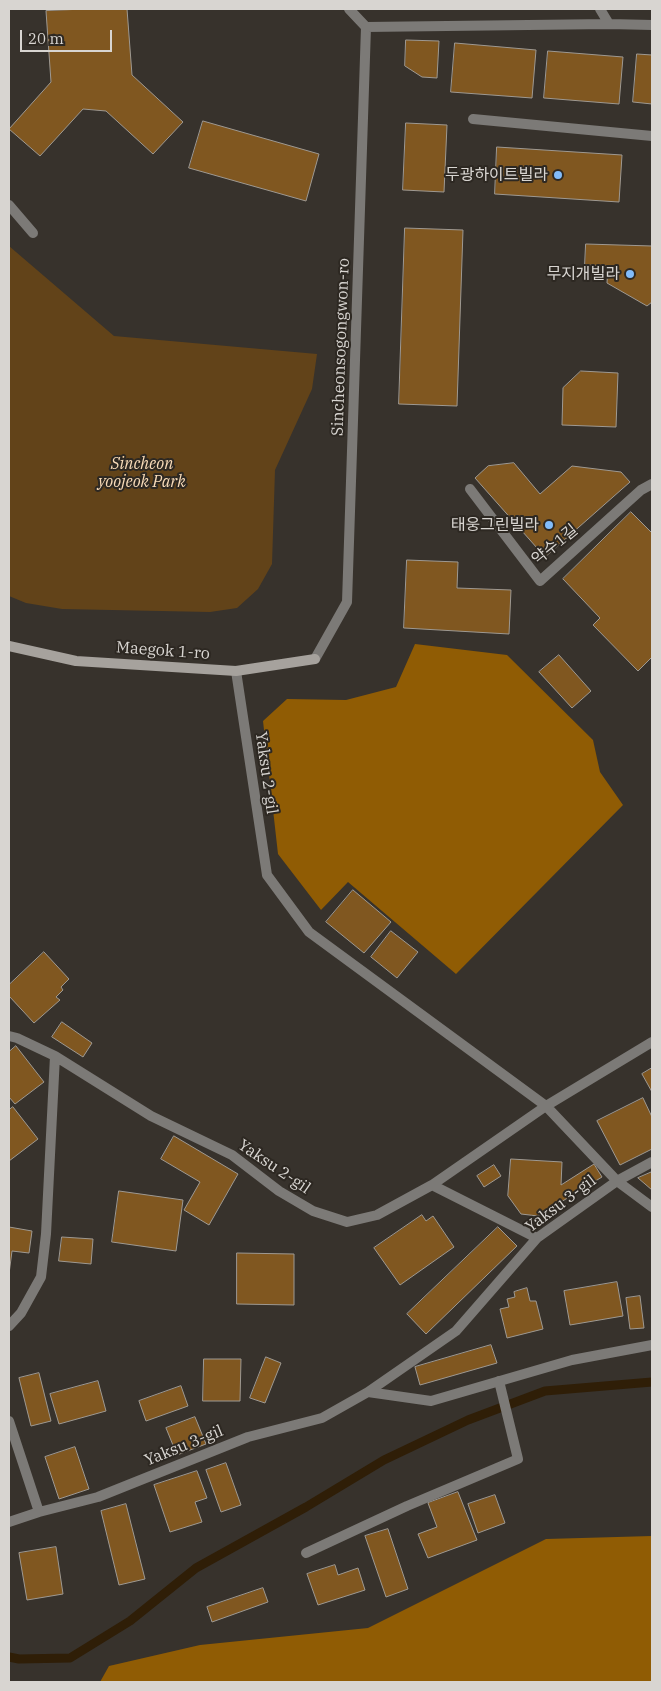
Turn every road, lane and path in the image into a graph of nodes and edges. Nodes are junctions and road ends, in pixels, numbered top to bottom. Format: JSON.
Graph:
{"nodes":[{"id":1,"x":349,"y":9,"type":"edge"},
{"id":2,"x":600,"y":9,"type":"edge"},
{"id":3,"x":609,"y":24,"type":"junction"},
{"id":4,"x":652,"y":25,"type":"edge"},
{"id":5,"x":366,"y":27,"type":"junction"},
{"id":6,"x":473,"y":119,"type":"dead end"},
{"id":7,"x":652,"y":136,"type":"edge"},
{"id":8,"x":9,"y":205,"type":"edge"},
{"id":9,"x":33,"y":233,"type":"dead end"},
{"id":10,"x":652,"y":484,"type":"edge"},
{"id":11,"x":470,"y":489,"type":"dead end"},
{"id":12,"x":9,"y":646,"type":"edge"},
{"id":13,"x":315,"y":659,"type":"joint"},
{"id":14,"x":236,"y":671,"type":"junction"},
{"id":15,"x":9,"y":1036,"type":"edge"},
{"id":16,"x":652,"y":1042,"type":"edge"},
{"id":17,"x":55,"y":1056,"type":"junction"},
{"id":18,"x":546,"y":1106,"type":"junction"},
{"id":19,"x":652,"y":1162,"type":"edge"},
{"id":20,"x":617,"y":1180,"type":"junction"},
{"id":21,"x":432,"y":1185,"type":"junction"},
{"id":22,"x":652,"y":1208,"type":"edge"},
{"id":23,"x":537,"y":1238,"type":"junction"},
{"id":24,"x":9,"y":1326,"type":"edge"},
{"id":25,"x":652,"y":1345,"type":"edge"},
{"id":26,"x":499,"y":1382,"type":"junction"},
{"id":27,"x":368,"y":1392,"type":"junction"},
{"id":28,"x":9,"y":1421,"type":"edge"},
{"id":29,"x":39,"y":1512,"type":"junction"},
{"id":30,"x":9,"y":1522,"type":"edge"},
{"id":31,"x":306,"y":1553,"type":"dead end"}],
"edges":[{"from":1,"to":5,"type":"street"},
{"from":2,"to":3,"type":"street"},
{"from":3,"to":4,"type":"street"},
{"from":3,"to":5,"type":"street"},
{"from":5,"to":13,"type":"street","name":"Sincheonsogongwon-ro"},
{"from":6,"to":7,"type":"street"},
{"from":8,"to":9,"type":"street"},
{"from":10,"to":11,"type":"street","name":"약수1길"},
{"from":12,"to":14,"type":"street","name":"Maegok 1-ro"},
{"from":13,"to":14,"type":"street","name":"Maegok 1-ro"},
{"from":14,"to":18,"type":"street","name":"Yaksu 2-gil"},
{"from":15,"to":17,"type":"street","name":"Yaksu 2-gil"},
{"from":16,"to":18,"type":"street","name":"Yaksu 2-gil"},
{"from":17,"to":21,"type":"street","name":"Yaksu 2-gil"},
{"from":17,"to":24,"type":"street"},
{"from":18,"to":20,"type":"street","name":"Yaksu 3-gil"},
{"from":18,"to":21,"type":"street","name":"Yaksu 2-gil"},
{"from":19,"to":20,"type":"street","name":"Yaksu 3-gil"},
{"from":20,"to":22,"type":"street","name":"Yaksu 3-gil"},
{"from":20,"to":23,"type":"street","name":"Yaksu 3-gil"},
{"from":21,"to":23,"type":"street"},
{"from":23,"to":27,"type":"street","name":"Yaksu 3-gil"},
{"from":25,"to":26,"type":"street"},
{"from":26,"to":27,"type":"street"},
{"from":26,"to":31,"type":"street"},
{"from":27,"to":29,"type":"street","name":"Yaksu 3-gil"},
{"from":28,"to":29,"type":"street"},
{"from":29,"to":30,"type":"street","name":"Yaksu 3-gil"}]}
